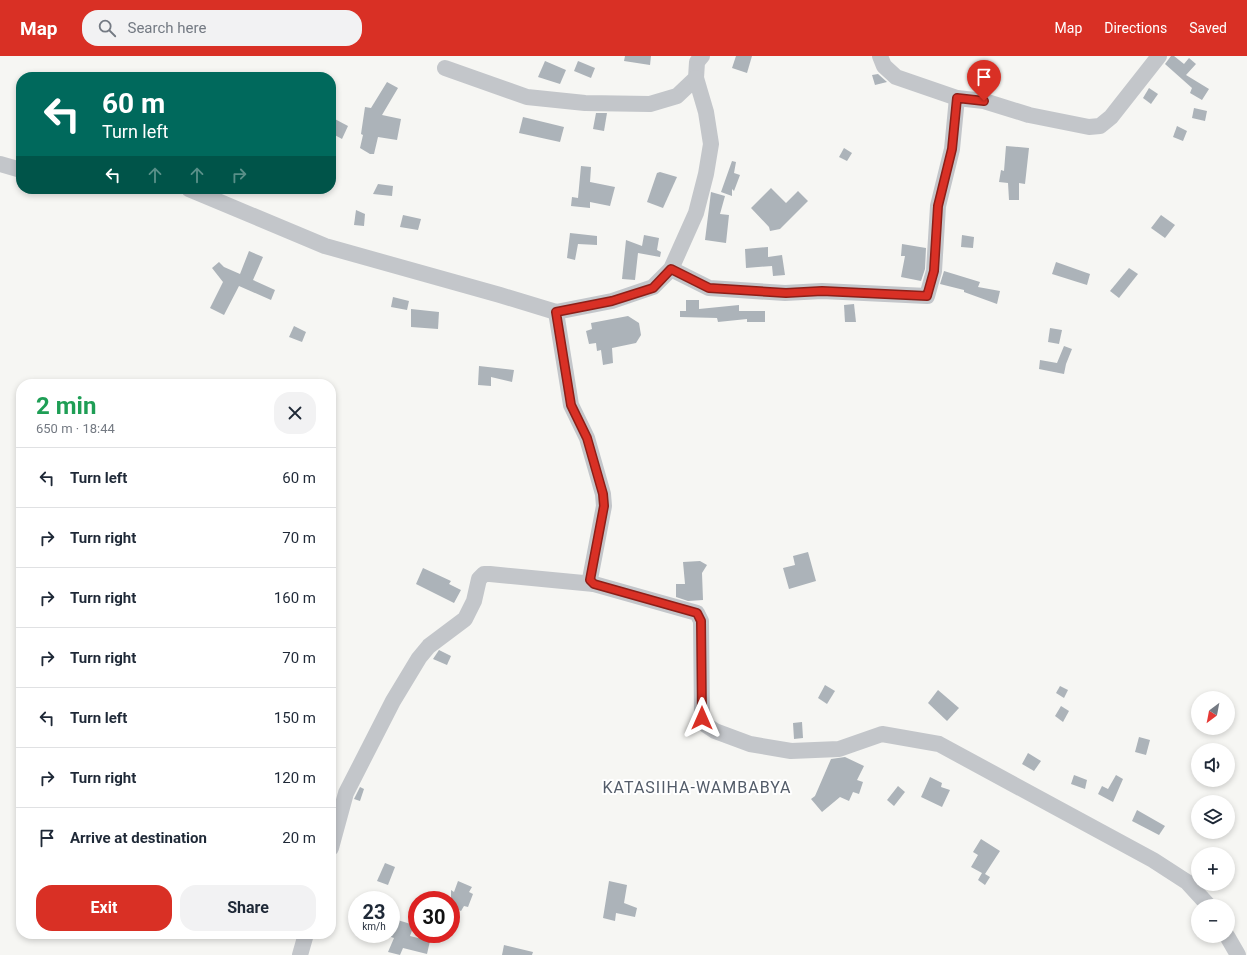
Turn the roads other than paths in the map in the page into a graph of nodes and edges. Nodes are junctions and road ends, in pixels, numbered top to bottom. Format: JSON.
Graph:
{"nodes":[{"id":1,"x":702,"y":56,"type":"edge"},
{"id":2,"x":880,"y":56,"type":"edge"},
{"id":3,"x":1159,"y":56,"type":"edge"},
{"id":4,"x":445,"y":68,"type":"dead end"},
{"id":5,"x":696,"y":78,"type":"junction"},
{"id":6,"x":957,"y":98,"type":"junction"},
{"id":7,"x":0,"y":164,"type":"edge"},
{"id":8,"x":16,"y":169,"type":"edge"},
{"id":9,"x":201,"y":194,"type":"edge"},
{"id":10,"x":671,"y":269,"type":"junction"},
{"id":11,"x":556,"y":312,"type":"junction"},
{"id":12,"x":594,"y":584,"type":"junction"},
{"id":13,"x":336,"y":830,"type":"edge"},
{"id":14,"x":1203,"y":899,"type":"edge"},
{"id":15,"x":305,"y":939,"type":"edge"},
{"id":16,"x":1231,"y":943,"type":"edge"},
{"id":17,"x":300,"y":955,"type":"edge"},
{"id":18,"x":1238,"y":955,"type":"edge"}],
"edges":[{"from":1,"to":5,"type":"street"},
{"from":2,"to":6,"type":"street"},
{"from":3,"to":6,"type":"street"},
{"from":4,"to":5,"type":"street"},
{"from":5,"to":10,"type":"street"},
{"from":6,"to":10,"type":"street"},
{"from":7,"to":8,"type":"street"},
{"from":9,"to":11,"type":"street"},
{"from":10,"to":11,"type":"street"},
{"from":11,"to":12,"type":"street"},
{"from":12,"to":13,"type":"street"},
{"from":12,"to":14,"type":"street"},
{"from":15,"to":17,"type":"street"},
{"from":16,"to":18,"type":"street"}]}
